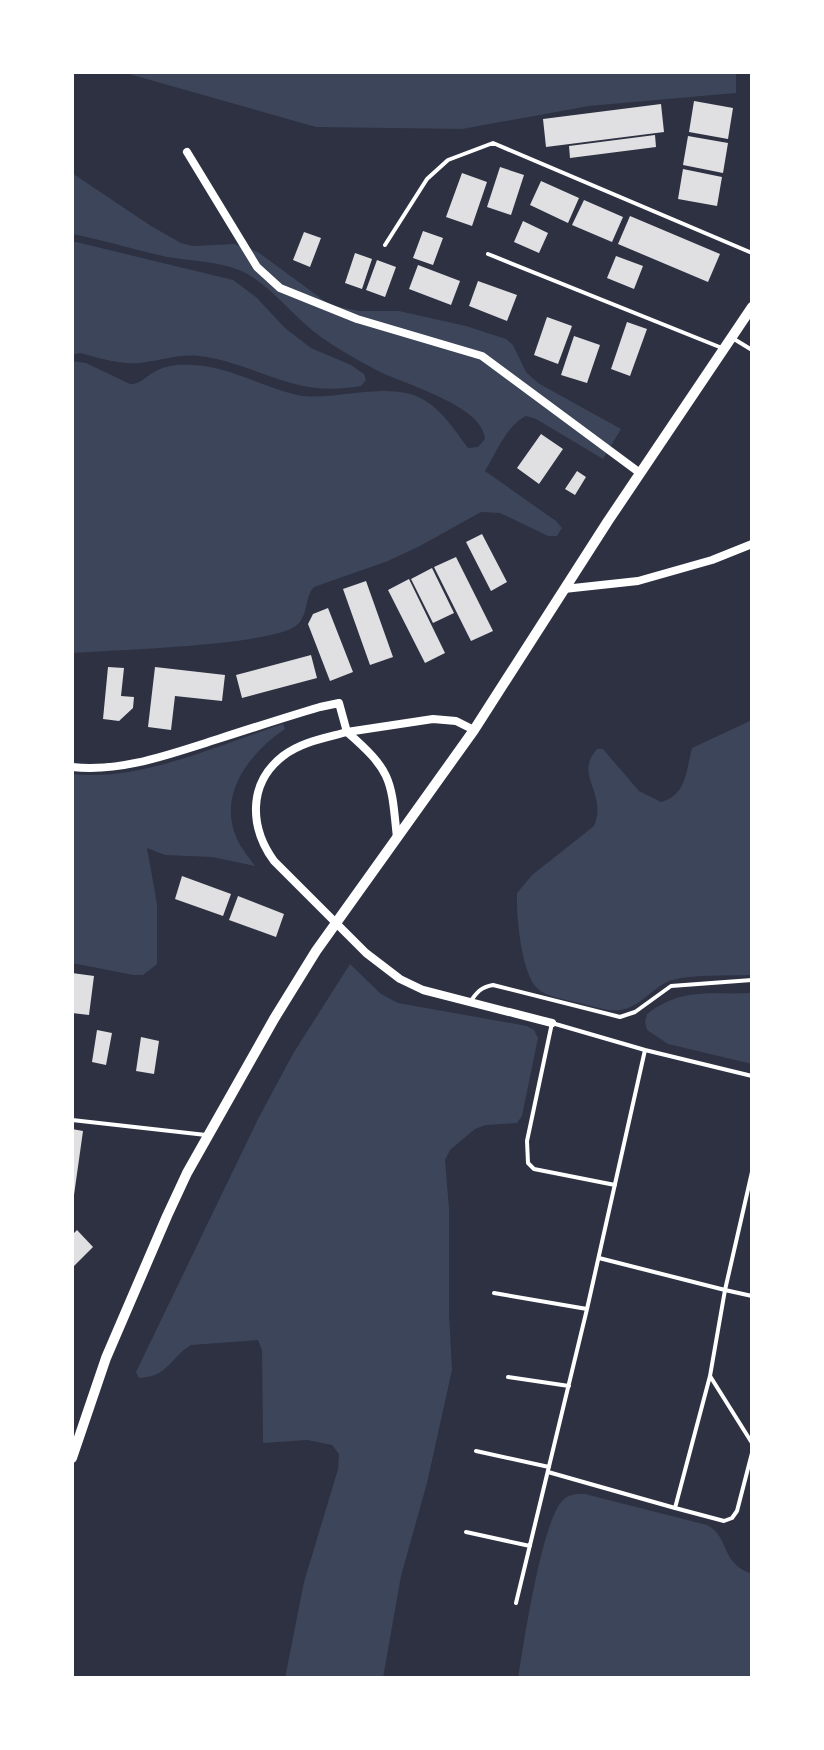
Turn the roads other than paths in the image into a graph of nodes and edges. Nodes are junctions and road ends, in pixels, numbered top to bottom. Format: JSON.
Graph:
{"nodes":[{"id":1,"x":187,"y":152,"type":"dead end"},
{"id":2,"x":385,"y":245,"type":"dead end"},
{"id":3,"x":752,"y":253,"type":"edge"},
{"id":4,"x":488,"y":254,"type":"dead end"},
{"id":5,"x":752,"y":307,"type":"edge"},
{"id":6,"x":732,"y":338,"type":"junction"},
{"id":7,"x":724,"y":349,"type":"junction"},
{"id":8,"x":752,"y":350,"type":"edge"},
{"id":9,"x":640,"y":473,"type":"junction"},
{"id":10,"x":752,"y":544,"type":"edge"},
{"id":11,"x":564,"y":589,"type":"junction"},
{"id":12,"x":474,"y":730,"type":"junction"},
{"id":13,"x":347,"y":732,"type":"junction"},
{"id":14,"x":72,"y":767,"type":"edge"},
{"id":15,"x":397,"y":838,"type":"junction"},
{"id":16,"x":752,"y":980,"type":"edge"},
{"id":17,"x":470,"y":1002,"type":"junction"},
{"id":18,"x":552,"y":1023,"type":"junction"},
{"id":19,"x":645,"y":1050,"type":"junction"},
{"id":20,"x":752,"y":1076,"type":"edge"},
{"id":21,"x":72,"y":1120,"type":"edge"},
{"id":22,"x":208,"y":1135,"type":"junction"},
{"id":23,"x":752,"y":1172,"type":"edge"},
{"id":24,"x":615,"y":1185,"type":"junction"},
{"id":25,"x":599,"y":1258,"type":"junction"},
{"id":26,"x":725,"y":1290,"type":"junction"},
{"id":27,"x":494,"y":1293,"type":"dead end"},
{"id":28,"x":752,"y":1296,"type":"edge"},
{"id":29,"x":587,"y":1309,"type":"junction"},
{"id":30,"x":710,"y":1376,"type":"junction"},
{"id":31,"x":508,"y":1377,"type":"dead end"},
{"id":32,"x":569,"y":1386,"type":"junction"},
{"id":33,"x":752,"y":1443,"type":"edge"},
{"id":34,"x":476,"y":1451,"type":"dead end"},
{"id":35,"x":752,"y":1453,"type":"edge"},
{"id":36,"x":72,"y":1458,"type":"edge"},
{"id":37,"x":548,"y":1469,"type":"junction"},
{"id":38,"x":675,"y":1508,"type":"junction"},
{"id":39,"x":466,"y":1532,"type":"dead end"},
{"id":40,"x":530,"y":1546,"type":"junction"},
{"id":41,"x":516,"y":1603,"type":"dead end"}],
"edges":[{"from":1,"to":9,"type":"street"},
{"from":2,"to":3,"type":"lane"},
{"from":4,"to":7,"type":"lane"},
{"from":5,"to":6,"type":"street"},
{"from":6,"to":7,"type":"street"},
{"from":6,"to":8,"type":"lane"},
{"from":7,"to":9,"type":"street"},
{"from":9,"to":11,"type":"street"},
{"from":10,"to":11,"type":"street"},
{"from":11,"to":12,"type":"street"},
{"from":12,"to":13,"type":"street"},
{"from":12,"to":15,"type":"street"},
{"from":13,"to":14,"type":"street"},
{"from":13,"to":15,"type":"street"},
{"from":13,"to":17,"type":"street"},
{"from":15,"to":22,"type":"street"},
{"from":16,"to":17,"type":"lane"},
{"from":17,"to":18,"type":"street"},
{"from":18,"to":19,"type":"lane"},
{"from":18,"to":24,"type":"lane"},
{"from":19,"to":20,"type":"lane"},
{"from":19,"to":24,"type":"lane"},
{"from":21,"to":22,"type":"lane"},
{"from":22,"to":36,"type":"street"},
{"from":23,"to":26,"type":"lane"},
{"from":24,"to":25,"type":"lane"},
{"from":25,"to":26,"type":"lane"},
{"from":25,"to":29,"type":"lane"},
{"from":26,"to":28,"type":"lane"},
{"from":26,"to":30,"type":"lane"},
{"from":27,"to":29,"type":"lane"},
{"from":29,"to":32,"type":"lane"},
{"from":30,"to":33,"type":"lane"},
{"from":30,"to":38,"type":"lane"},
{"from":31,"to":32,"type":"lane"},
{"from":32,"to":37,"type":"lane"},
{"from":34,"to":37,"type":"lane"},
{"from":35,"to":38,"type":"lane"},
{"from":37,"to":38,"type":"lane"},
{"from":37,"to":40,"type":"lane"},
{"from":39,"to":40,"type":"lane"},
{"from":40,"to":41,"type":"lane"}]}
